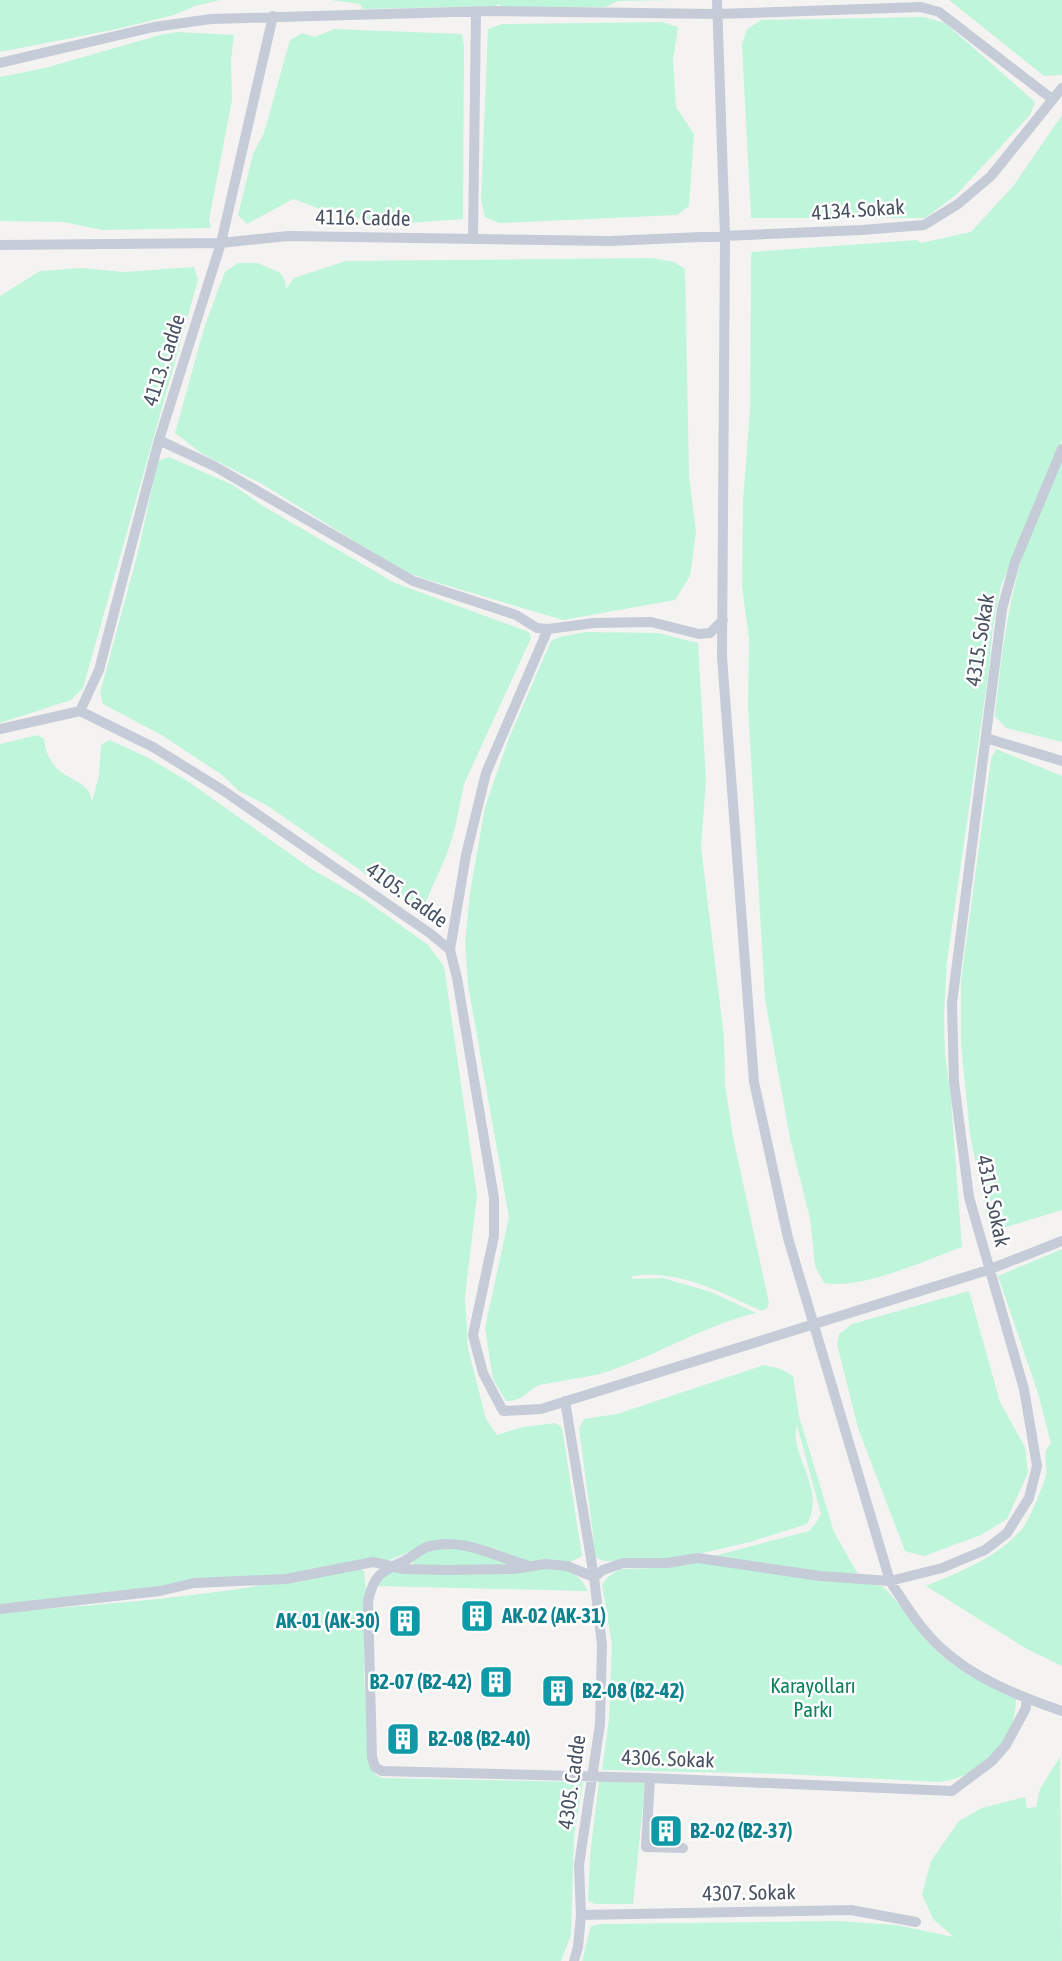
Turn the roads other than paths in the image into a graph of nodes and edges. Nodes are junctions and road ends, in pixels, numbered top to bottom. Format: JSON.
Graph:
{"nodes":[{"id":1,"x":717,"y":0,"type":"edge"},
{"id":2,"x":938,"y":0,"type":"edge"},
{"id":3,"x":476,"y":12,"type":"junction"},
{"id":4,"x":939,"y":12,"type":"junction"},
{"id":5,"x":717,"y":14,"type":"junction"},
{"id":6,"x":273,"y":16,"type":"junction"},
{"id":7,"x":0,"y":63,"type":"edge"},
{"id":8,"x":1062,"y":88,"type":"edge"},
{"id":9,"x":1052,"y":99,"type":"junction"},
{"id":10,"x":725,"y":237,"type":"junction"},
{"id":11,"x":473,"y":239,"type":"junction"},
{"id":12,"x":221,"y":243,"type":"junction"},
{"id":13,"x":0,"y":245,"type":"edge"},
{"id":14,"x":159,"y":440,"type":"junction"},
{"id":15,"x":1062,"y":449,"type":"edge"},
{"id":16,"x":723,"y":620,"type":"junction"},
{"id":17,"x":548,"y":629,"type":"junction"},
{"id":18,"x":80,"y":711,"type":"junction"},
{"id":19,"x":0,"y":729,"type":"edge"},
{"id":20,"x":986,"y":738,"type":"junction"},
{"id":21,"x":1062,"y":761,"type":"edge"},
{"id":22,"x":450,"y":950,"type":"junction"},
{"id":23,"x":1062,"y":1241,"type":"edge"},
{"id":24,"x":988,"y":1270,"type":"junction"},
{"id":25,"x":815,"y":1324,"type":"junction"},
{"id":26,"x":565,"y":1401,"type":"junction"},
{"id":27,"x":392,"y":1566,"type":"junction"},
{"id":28,"x":530,"y":1566,"type":"junction"},
{"id":29,"x":594,"y":1577,"type":"junction"},
{"id":30,"x":890,"y":1581,"type":"junction"},
{"id":31,"x":0,"y":1609,"type":"edge"},
{"id":32,"x":1026,"y":1699,"type":"junction"},
{"id":33,"x":1062,"y":1711,"type":"edge"},
{"id":34,"x":592,"y":1776,"type":"junction"},
{"id":35,"x":650,"y":1777,"type":"junction"},
{"id":36,"x":683,"y":1848,"type":"dead end"},
{"id":37,"x":581,"y":1915,"type":"junction"},
{"id":38,"x":916,"y":1922,"type":"dead end"},
{"id":39,"x":574,"y":1961,"type":"edge"}],
"edges":[{"from":1,"to":5,"type":"street"},
{"from":2,"to":4,"type":"street"},
{"from":3,"to":5,"type":"street"},
{"from":3,"to":6,"type":"street"},
{"from":3,"to":11,"type":"street"},
{"from":4,"to":5,"type":"street"},
{"from":4,"to":9,"type":"street"},
{"from":5,"to":10,"type":"street"},
{"from":6,"to":7,"type":"street"},
{"from":6,"to":12,"type":"street","name":"4113. Cadde"},
{"from":8,"to":9,"type":"street","name":"4134. Sokak"},
{"from":9,"to":10,"type":"street","name":"4134. Sokak"},
{"from":10,"to":11,"type":"street","name":"4116. Cadde"},
{"from":10,"to":16,"type":"street"},
{"from":11,"to":12,"type":"street","name":"4116. Cadde"},
{"from":12,"to":13,"type":"street","name":"4116. Cadde"},
{"from":12,"to":14,"type":"street","name":"4113. Cadde"},
{"from":14,"to":17,"type":"street"},
{"from":14,"to":18,"type":"street","name":"4113. Cadde"},
{"from":15,"to":20,"type":"street","name":"4315. Sokak"},
{"from":16,"to":17,"type":"street"},
{"from":16,"to":25,"type":"street"},
{"from":17,"to":22,"type":"street"},
{"from":18,"to":19,"type":"street"},
{"from":18,"to":22,"type":"street","name":"4105. Cadde"},
{"from":20,"to":21,"type":"street"},
{"from":20,"to":24,"type":"street","name":"4315. Sokak"},
{"from":22,"to":26,"type":"street","name":"4105. Cadde"},
{"from":23,"to":24,"type":"street"},
{"from":24,"to":25,"type":"street"},
{"from":24,"to":30,"type":"street","name":"4315. Sokak"},
{"from":25,"to":26,"type":"street"},
{"from":25,"to":30,"type":"street"},
{"from":26,"to":29,"type":"street","name":"4305. Cadde"},
{"from":27,"to":28,"type":"street"},
{"from":27,"to":28,"type":"street"},
{"from":27,"to":31,"type":"street"},
{"from":27,"to":34,"type":"street","name":"4306. Sokak"},
{"from":28,"to":29,"type":"street"},
{"from":29,"to":30,"type":"street","name":"4315. Sokak"},
{"from":29,"to":34,"type":"street","name":"4305. Cadde"},
{"from":30,"to":32,"type":"street"},
{"from":32,"to":33,"type":"street"},
{"from":32,"to":35,"type":"street","name":"4306. Sokak"},
{"from":34,"to":35,"type":"street","name":"4306. Sokak"},
{"from":34,"to":37,"type":"street","name":"4305. Cadde"},
{"from":35,"to":36,"type":"street"},
{"from":37,"to":38,"type":"street","name":"4307. Sokak"},
{"from":37,"to":39,"type":"street","name":"4305. Cadde"}]}
